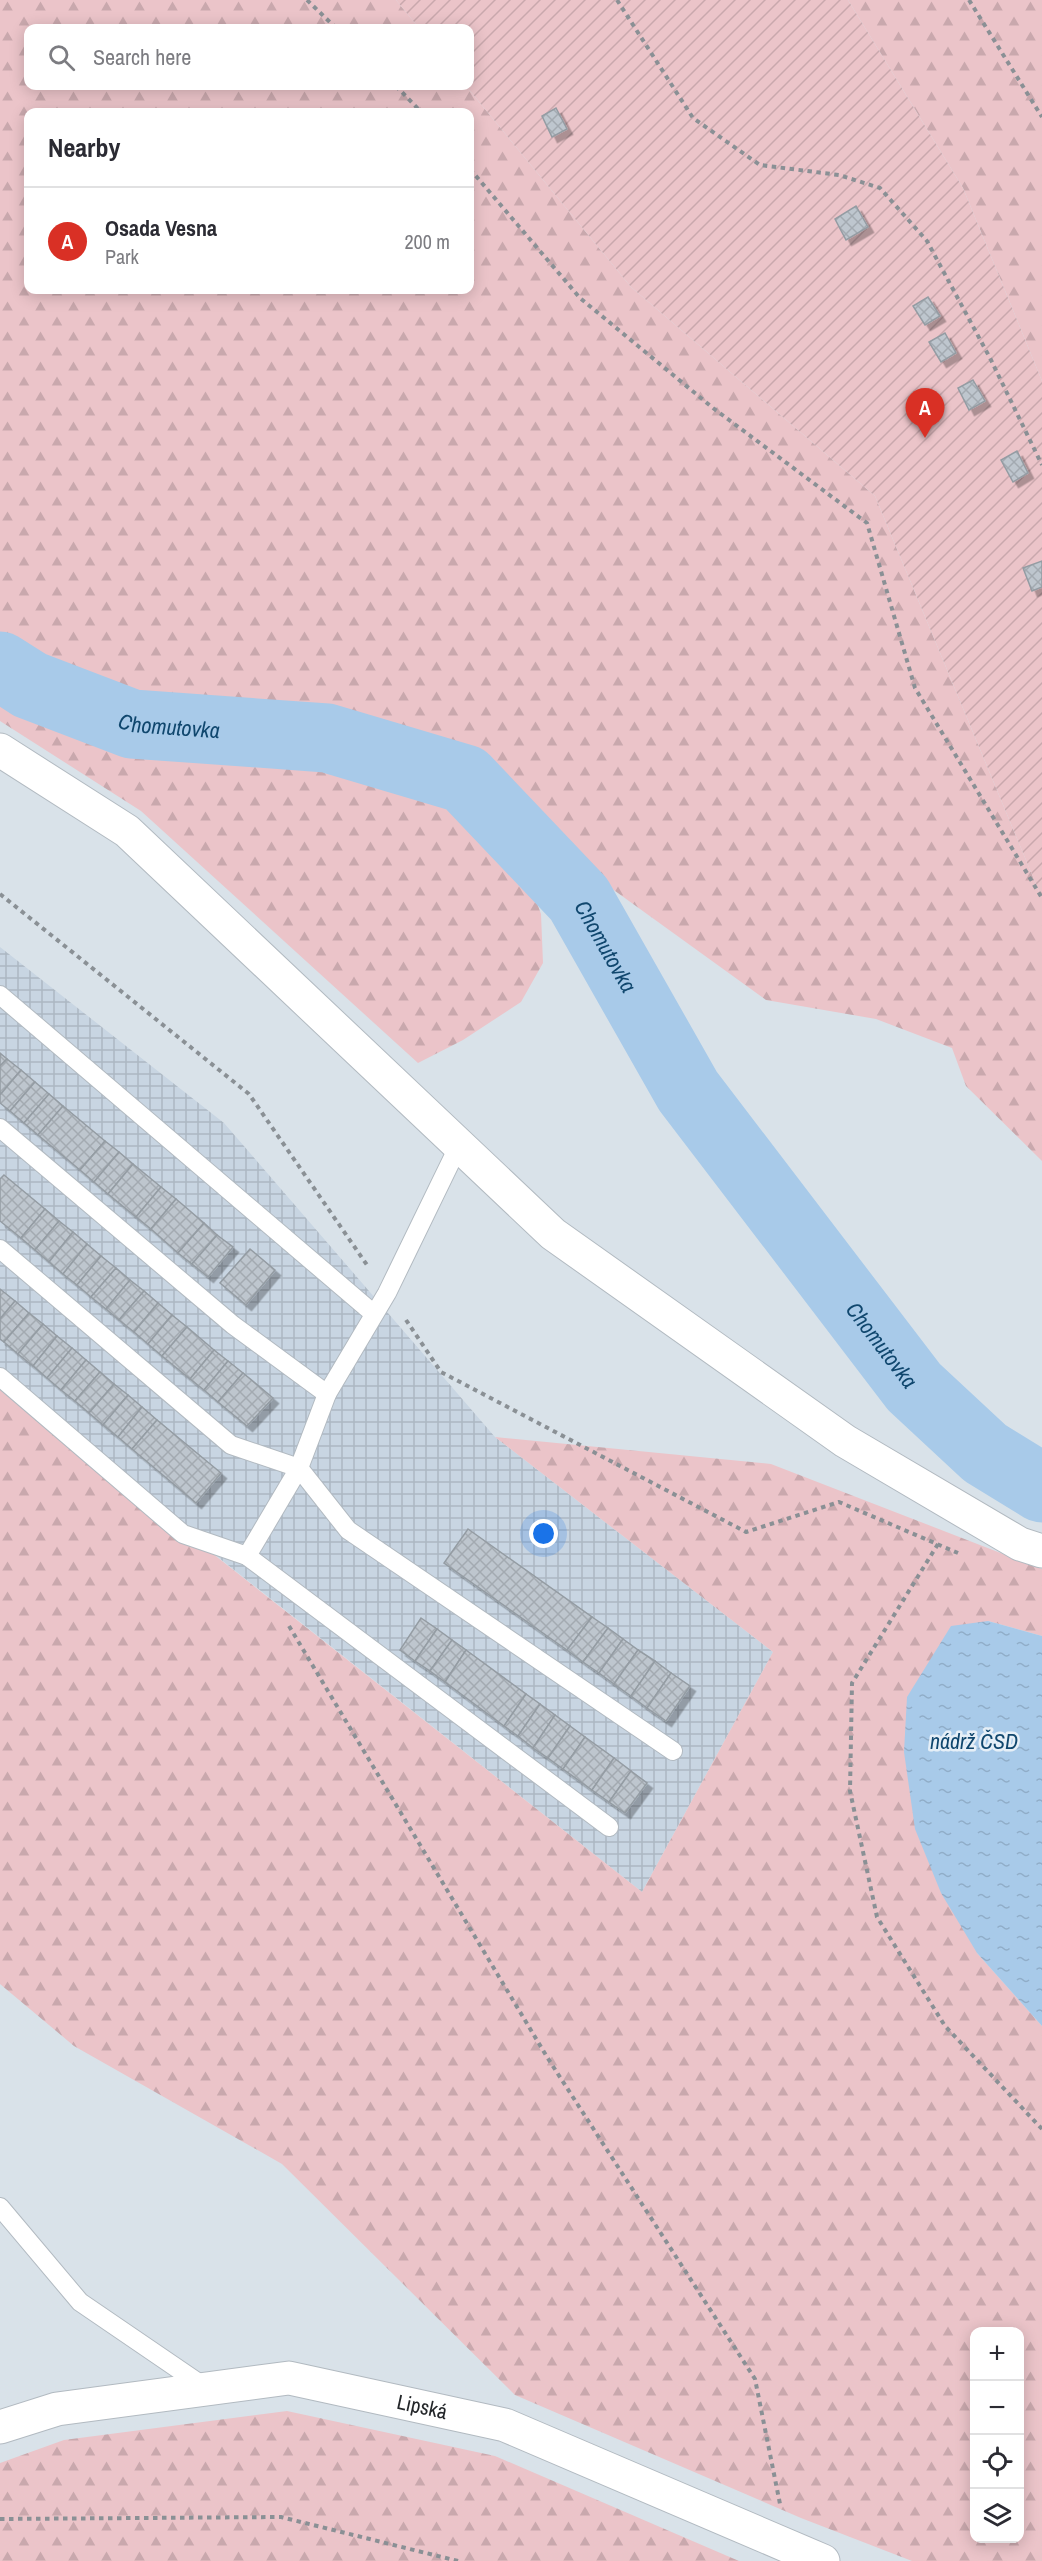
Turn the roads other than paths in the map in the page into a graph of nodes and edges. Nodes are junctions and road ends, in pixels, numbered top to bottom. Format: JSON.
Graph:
{"nodes":[{"id":1,"x":0,"y":750,"type":"edge"},
{"id":2,"x":0,"y":995,"type":"edge"},
{"id":3,"x":0,"y":1128,"type":"edge"},
{"id":4,"x":459,"y":1145,"type":"junction"},
{"id":5,"x":0,"y":1249,"type":"edge"},
{"id":6,"x":374,"y":1314,"type":"junction"},
{"id":7,"x":0,"y":1377,"type":"edge"},
{"id":8,"x":327,"y":1394,"type":"junction"},
{"id":9,"x":299,"y":1468,"type":"junction"},
{"id":10,"x":1042,"y":1551,"type":"edge"},
{"id":11,"x":247,"y":1556,"type":"junction"},
{"id":12,"x":673,"y":1751,"type":"dead end"},
{"id":13,"x":609,"y":1827,"type":"dead end"},
{"id":14,"x":0,"y":2207,"type":"edge"},
{"id":15,"x":207,"y":2390,"type":"junction"},
{"id":16,"x":0,"y":2427,"type":"edge"},
{"id":17,"x":823,"y":2561,"type":"edge"}],
"edges":[{"from":1,"to":4,"type":"street"},
{"from":2,"to":6,"type":"lane"},
{"from":3,"to":8,"type":"lane"},
{"from":4,"to":6,"type":"lane"},
{"from":4,"to":10,"type":"street"},
{"from":5,"to":9,"type":"lane"},
{"from":6,"to":8,"type":"lane"},
{"from":7,"to":11,"type":"lane"},
{"from":8,"to":9,"type":"lane"},
{"from":9,"to":11,"type":"lane"},
{"from":9,"to":12,"type":"lane"},
{"from":11,"to":13,"type":"lane"},
{"from":14,"to":15,"type":"lane"},
{"from":15,"to":16,"type":"street","name":"Lipská"},
{"from":15,"to":17,"type":"street","name":"Lipská"}]}
